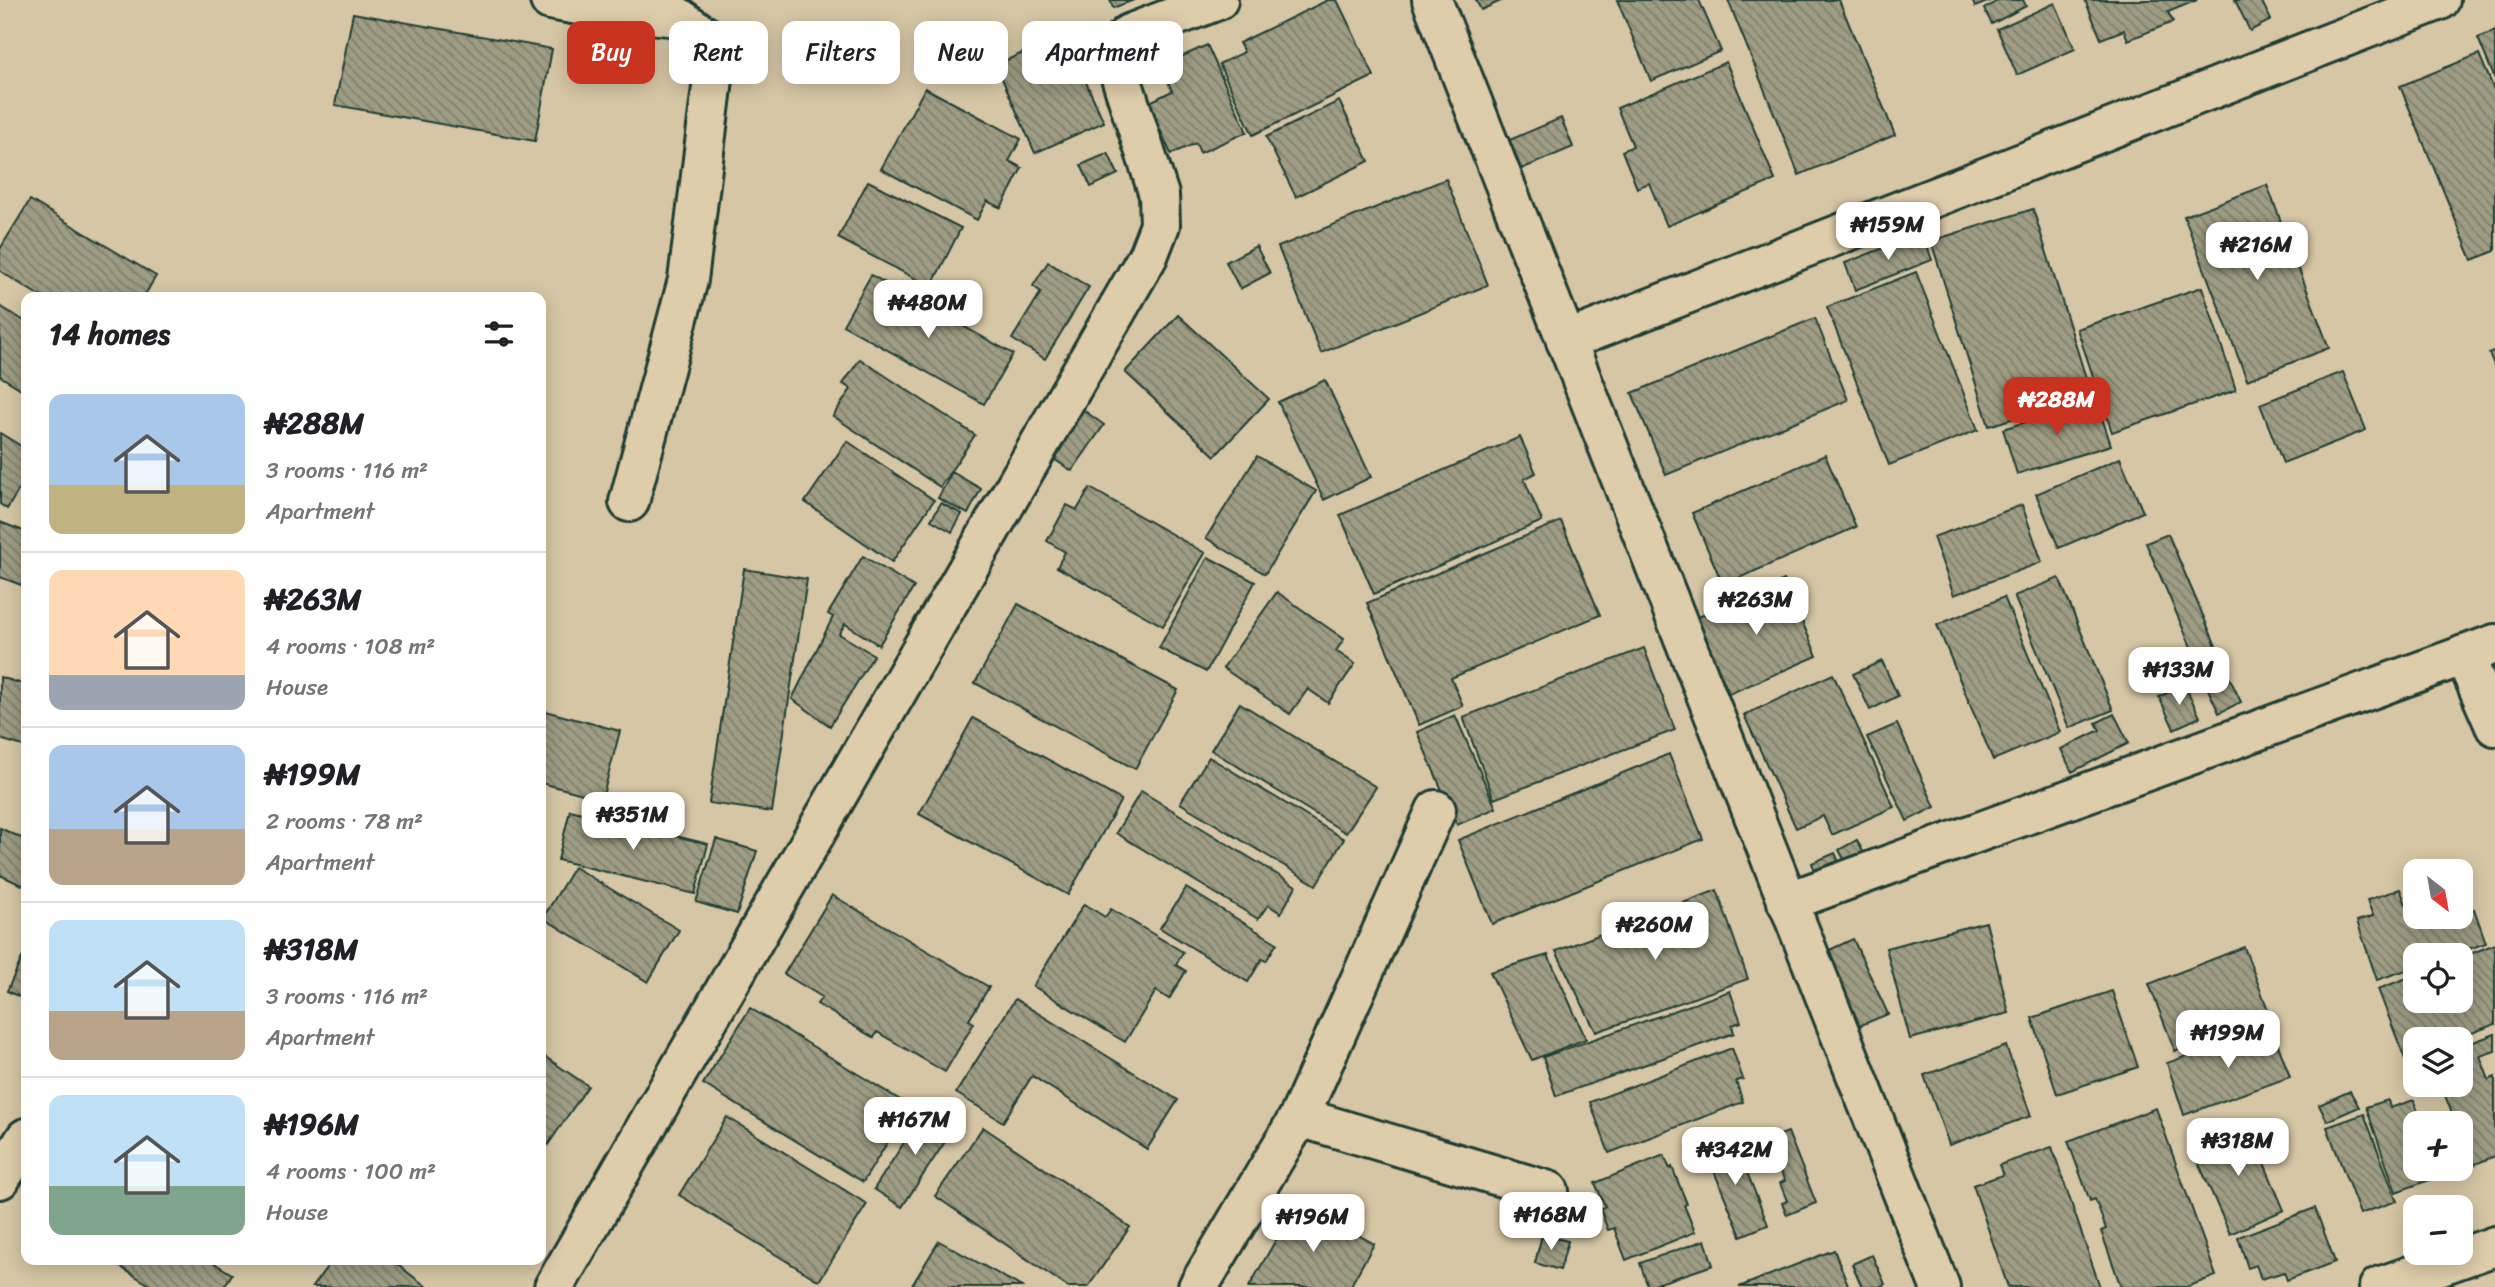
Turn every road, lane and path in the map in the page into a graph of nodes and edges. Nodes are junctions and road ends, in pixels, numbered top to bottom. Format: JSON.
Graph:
{"nodes":[{"id":1,"x":550,"y":0,"type":"edge"},
{"id":2,"x":1218,"y":0,"type":"edge"},
{"id":3,"x":1432,"y":0,"type":"edge"},
{"id":4,"x":2440,"y":0,"type":"edge"},
{"id":5,"x":1566,"y":341,"type":"junction"},
{"id":6,"x":629,"y":502,"type":"dead end"},
{"id":7,"x":2480,"y":649,"type":"edge"},
{"id":8,"x":2495,"y":726,"type":"edge"},
{"id":9,"x":1437,"y":810,"type":"dead end"},
{"id":10,"x":1787,"y":902,"type":"junction"},
{"id":11,"x":1299,"y":1117,"type":"junction"},
{"id":12,"x":21,"y":1146,"type":"edge"},
{"id":13,"x":0,"y":1180,"type":"edge"},
{"id":14,"x":1549,"y":1191,"type":"dead end"},
{"id":15,"x":2495,"y":1246,"type":"edge"},
{"id":16,"x":554,"y":1287,"type":"edge"},
{"id":17,"x":1198,"y":1287,"type":"edge"},
{"id":18,"x":1940,"y":1287,"type":"edge"},
{"id":19,"x":2379,"y":1287,"type":"edge"}],
"edges":[{"from":1,"to":6,"type":"street"},
{"from":2,"to":16,"type":"street"},
{"from":3,"to":5,"type":"street"},
{"from":4,"to":5,"type":"street"},
{"from":5,"to":10,"type":"street"},
{"from":7,"to":8,"type":"street"},
{"from":7,"to":10,"type":"street"},
{"from":9,"to":11,"type":"street"},
{"from":10,"to":18,"type":"street"},
{"from":11,"to":14,"type":"street"},
{"from":11,"to":17,"type":"street"},
{"from":12,"to":13,"type":"street"},
{"from":15,"to":19,"type":"street"}]}
